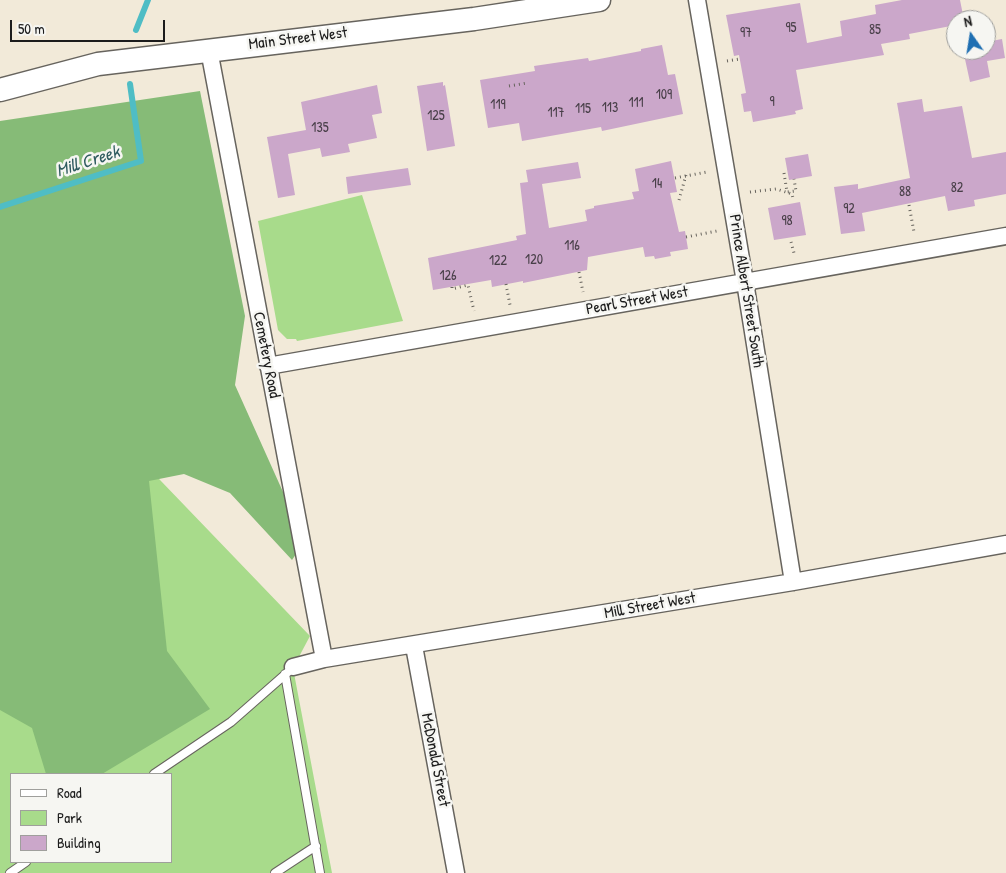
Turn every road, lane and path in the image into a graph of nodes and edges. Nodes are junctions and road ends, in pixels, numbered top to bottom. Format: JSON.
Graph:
{"nodes":[{"id":1,"x":598,"y":0,"type":"edge"},
{"id":2,"x":697,"y":0,"type":"edge"},
{"id":3,"x":208,"y":50,"type":"junction"},
{"id":4,"x":740,"y":59,"type":"dead end"},
{"id":5,"x":727,"y":61,"type":"dead end"},
{"id":6,"x":527,"y":83,"type":"dead end"},
{"id":7,"x":509,"y":86,"type":"dead end"},
{"id":8,"x":0,"y":90,"type":"edge"},
{"id":9,"x":707,"y":172,"type":"dead end"},
{"id":10,"x":784,"y":173,"type":"dead end"},
{"id":11,"x":686,"y":175,"type":"junction"},
{"id":12,"x":675,"y":178,"type":"dead end"},
{"id":13,"x":794,"y":179,"type":"dead end"},
{"id":14,"x":750,"y":192,"type":"dead end"},
{"id":15,"x":787,"y":192,"type":"junction"},
{"id":16,"x":793,"y":198,"type":"dead end"},
{"id":17,"x":679,"y":200,"type":"dead end"},
{"id":18,"x":909,"y":205,"type":"dead end"},
{"id":19,"x":717,"y":231,"type":"dead end"},
{"id":20,"x":914,"y":232,"type":"dead end"},
{"id":21,"x":1006,"y":236,"type":"edge"},
{"id":22,"x":686,"y":237,"type":"dead end"},
{"id":23,"x":791,"y":242,"type":"dead end"},
{"id":24,"x":794,"y":253,"type":"dead end"},
{"id":25,"x":579,"y":272,"type":"dead end"},
{"id":26,"x":745,"y":282,"type":"junction"},
{"id":27,"x":506,"y":284,"type":"dead end"},
{"id":28,"x":452,"y":287,"type":"dead end"},
{"id":29,"x":583,"y":292,"type":"dead end"},
{"id":30,"x":510,"y":305,"type":"dead end"},
{"id":31,"x":474,"y":311,"type":"dead end"},
{"id":32,"x":268,"y":366,"type":"junction"},
{"id":33,"x":1006,"y":544,"type":"edge"},
{"id":34,"x":793,"y":582,"type":"junction"},
{"id":35,"x":414,"y":646,"type":"junction"},
{"id":36,"x":324,"y":659,"type":"junction"},
{"id":37,"x":289,"y":671,"type":"junction"},
{"id":38,"x":155,"y":773,"type":"edge"},
{"id":39,"x":316,"y":846,"type":"junction"},
{"id":40,"x":25,"y":863,"type":"edge"},
{"id":41,"x":10,"y":873,"type":"edge"},
{"id":42,"x":275,"y":873,"type":"edge"},
{"id":43,"x":320,"y":873,"type":"edge"},
{"id":44,"x":456,"y":873,"type":"edge"}],
"edges":[{"from":1,"to":3,"type":"main road","name":"Main Street West"},
{"from":2,"to":26,"type":"street","name":"Prince Albert Street South"},
{"from":3,"to":8,"type":"main road","name":"Main Street West"},
{"from":3,"to":32,"type":"street","name":"Cemetery Road"},
{"from":4,"to":5,"type":"path"},
{"from":6,"to":7,"type":"path"},
{"from":9,"to":11,"type":"path"},
{"from":10,"to":15,"type":"path"},
{"from":11,"to":12,"type":"path"},
{"from":11,"to":17,"type":"path"},
{"from":13,"to":15,"type":"path"},
{"from":14,"to":15,"type":"path"},
{"from":15,"to":16,"type":"path"},
{"from":18,"to":20,"type":"path"},
{"from":19,"to":22,"type":"path"},
{"from":21,"to":26,"type":"street","name":"Pearl Street West"},
{"from":23,"to":24,"type":"path"},
{"from":25,"to":29,"type":"path"},
{"from":26,"to":32,"type":"street","name":"Pearl Street West"},
{"from":26,"to":34,"type":"street","name":"Prince Albert Street South"},
{"from":27,"to":30,"type":"path"},
{"from":28,"to":31,"type":"path"},
{"from":32,"to":36,"type":"street","name":"Cemetery Road"},
{"from":33,"to":34,"type":"street","name":"Mill Street West"},
{"from":34,"to":35,"type":"street","name":"Mill Street West"},
{"from":35,"to":36,"type":"street","name":"Mill Street West"},
{"from":35,"to":44,"type":"street","name":"McDonald Street"},
{"from":36,"to":37,"type":"street","name":"Mill Street West"},
{"from":37,"to":38,"type":"lane"},
{"from":37,"to":39,"type":"lane"},
{"from":39,"to":42,"type":"lane"},
{"from":39,"to":43,"type":"lane"},
{"from":40,"to":41,"type":"lane"}]}
